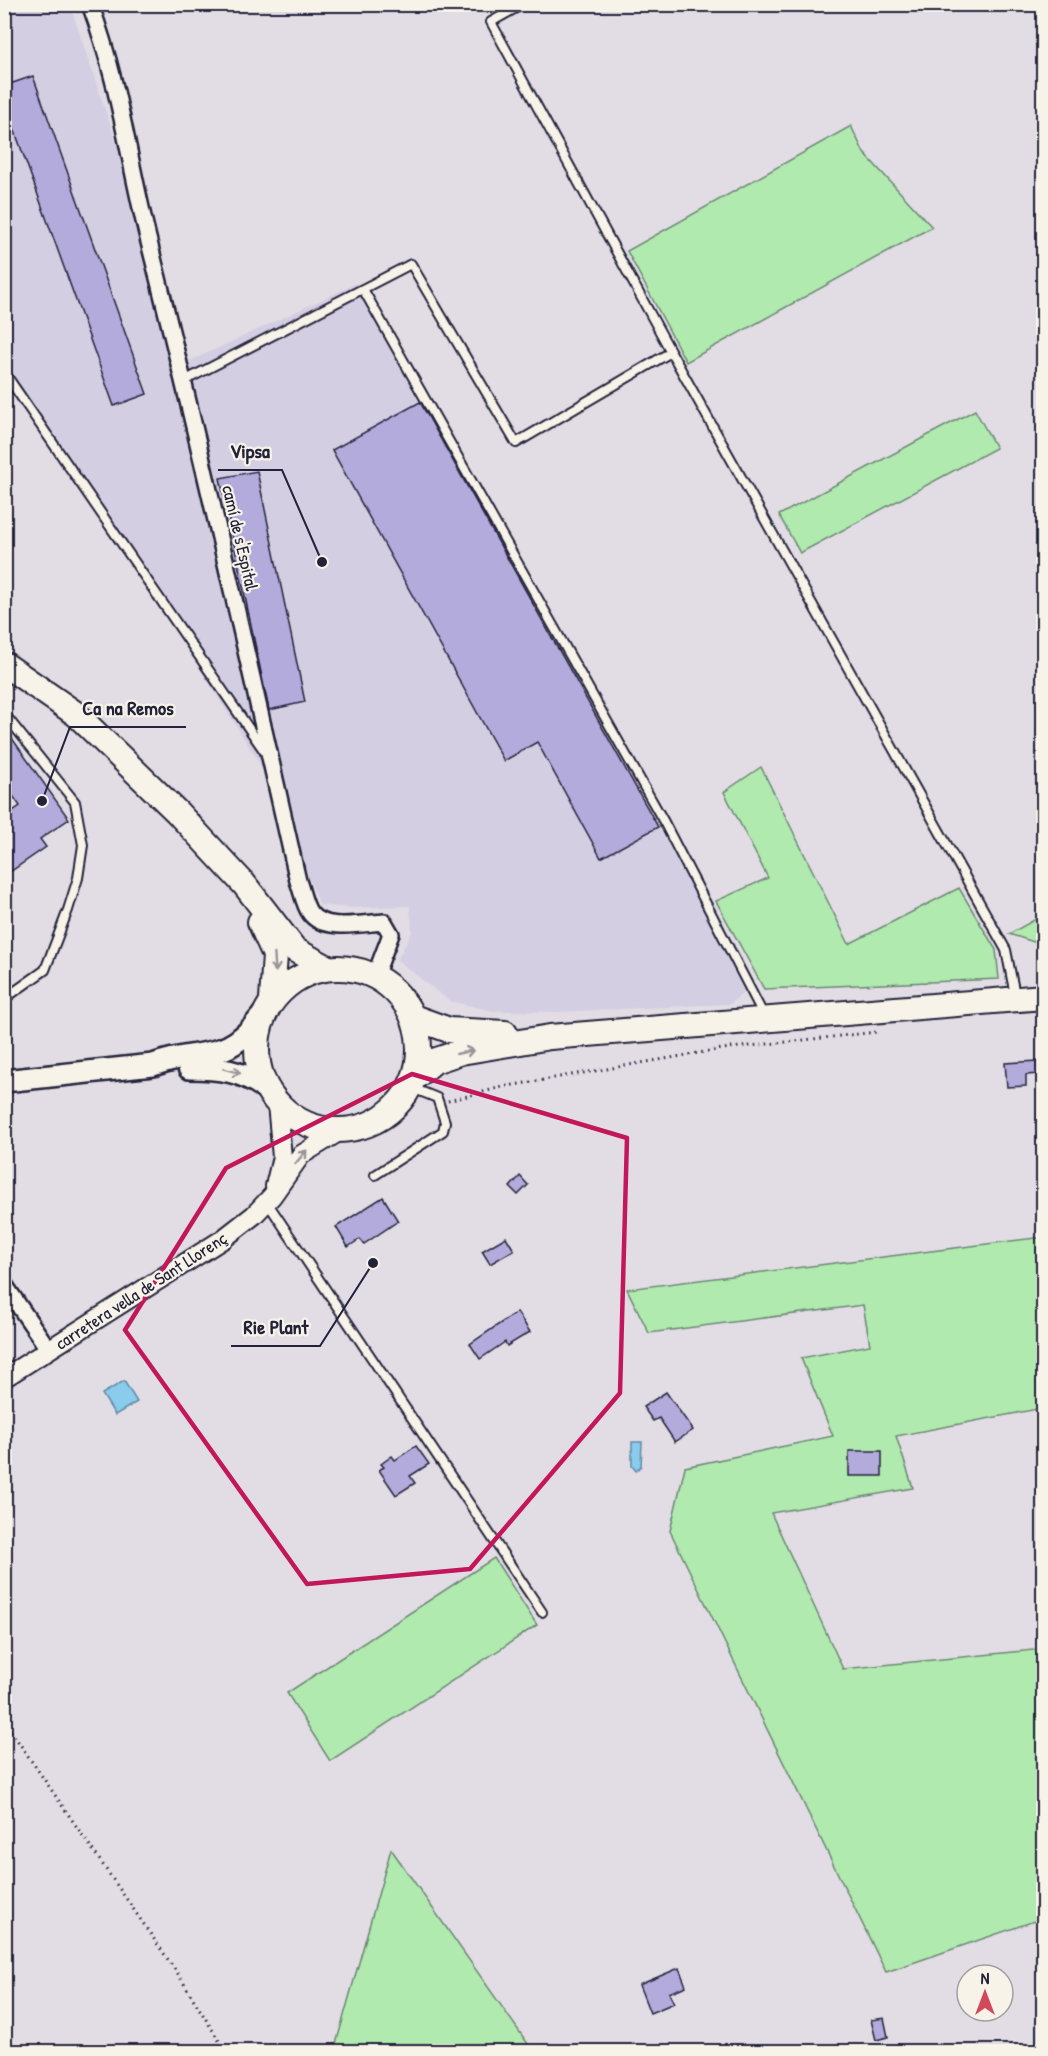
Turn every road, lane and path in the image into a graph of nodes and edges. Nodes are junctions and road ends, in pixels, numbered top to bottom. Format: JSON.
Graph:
{"nodes":[{"id":1,"x":90,"y":4,"type":"edge"},
{"id":2,"x":523,"y":4,"type":"edge"},
{"id":3,"x":363,"y":289,"type":"junction"},
{"id":4,"x":670,"y":352,"type":"junction"},
{"id":5,"x":4,"y":372,"type":"edge"},
{"id":6,"x":184,"y":381,"type":"junction"},
{"id":7,"x":4,"y":664,"type":"edge"},
{"id":8,"x":6,"y":716,"type":"dead end"},
{"id":9,"x":271,"y":760,"type":"junction"},
{"id":10,"x":232,"y":873,"type":"junction"},
{"id":11,"x":328,"y":968,"type":"junction"},
{"id":12,"x":375,"y":976,"type":"junction"},
{"id":13,"x":1042,"y":998,"type":"edge"},
{"id":14,"x":4,"y":999,"type":"edge"},
{"id":15,"x":1016,"y":999,"type":"junction"},
{"id":16,"x":268,"y":1007,"type":"junction"},
{"id":17,"x":413,"y":1017,"type":"junction"},
{"id":18,"x":766,"y":1020,"type":"junction"},
{"id":19,"x":1044,"y":1021,"type":"edge"},
{"id":20,"x":884,"y":1031,"type":"dead end"},
{"id":21,"x":550,"y":1037,"type":"junction"},
{"id":22,"x":153,"y":1065,"type":"junction"},
{"id":23,"x":4,"y":1081,"type":"edge"},
{"id":24,"x":412,"y":1083,"type":"junction"},
{"id":25,"x":271,"y":1096,"type":"junction"},
{"id":26,"x":439,"y":1103,"type":"junction"},
{"id":27,"x":340,"y":1131,"type":"junction"},
{"id":28,"x":375,"y":1175,"type":"dead end"},
{"id":29,"x":269,"y":1199,"type":"junction"},
{"id":30,"x":4,"y":1284,"type":"edge"},
{"id":31,"x":49,"y":1350,"type":"junction"},
{"id":32,"x":4,"y":1378,"type":"edge"},
{"id":33,"x":542,"y":1612,"type":"dead end"},
{"id":34,"x":4,"y":1721,"type":"edge"},
{"id":35,"x":226,"y":2052,"type":"edge"}],
"edges":[{"from":1,"to":6,"type":"street","name":"camí de s'Espital"},
{"from":2,"to":4,"type":"lane"},
{"from":3,"to":4,"type":"lane"},
{"from":3,"to":6,"type":"lane"},
{"from":3,"to":18,"type":"lane"},
{"from":4,"to":15,"type":"lane"},
{"from":5,"to":9,"type":"lane"},
{"from":6,"to":9,"type":"street","name":"camí de s'Espital"},
{"from":7,"to":10,"type":"main road"},
{"from":8,"to":14,"type":"lane"},
{"from":9,"to":12,"type":"street","name":"camí de s'Espital"},
{"from":10,"to":11,"type":"main road"},
{"from":10,"to":16,"type":"main road","one_way":true},
{"from":11,"to":12,"type":"main road"},
{"from":11,"to":16,"type":"main road"},
{"from":12,"to":17,"type":"main road"},
{"from":13,"to":15,"type":"main road"},
{"from":13,"to":19,"type":"lane"},
{"from":15,"to":18,"type":"main road"},
{"from":16,"to":22,"type":"main road"},
{"from":16,"to":25,"type":"main road"},
{"from":17,"to":21,"type":"main road"},
{"from":17,"to":24,"type":"main road"},
{"from":18,"to":21,"type":"main road"},
{"from":20,"to":26,"type":"path"},
{"from":24,"to":21,"type":"main road","one_way":true},
{"from":22,"to":23,"type":"main road"},
{"from":22,"to":25,"type":"main road","one_way":true},
{"from":24,"to":26,"type":"lane"},
{"from":24,"to":27,"type":"main road"},
{"from":25,"to":27,"type":"main road"},
{"from":25,"to":29,"type":"street"},
{"from":26,"to":28,"type":"lane"},
{"from":29,"to":27,"type":"street","name":"carretera vella de Sant Llorenç","one_way":true},
{"from":29,"to":31,"type":"street","name":"carretera vella de Sant Llorenç"},
{"from":29,"to":33,"type":"lane"},
{"from":30,"to":31,"type":"street"},
{"from":31,"to":32,"type":"street","name":"carretera vella de Sant Llorenç"},
{"from":34,"to":35,"type":"path"}]}
